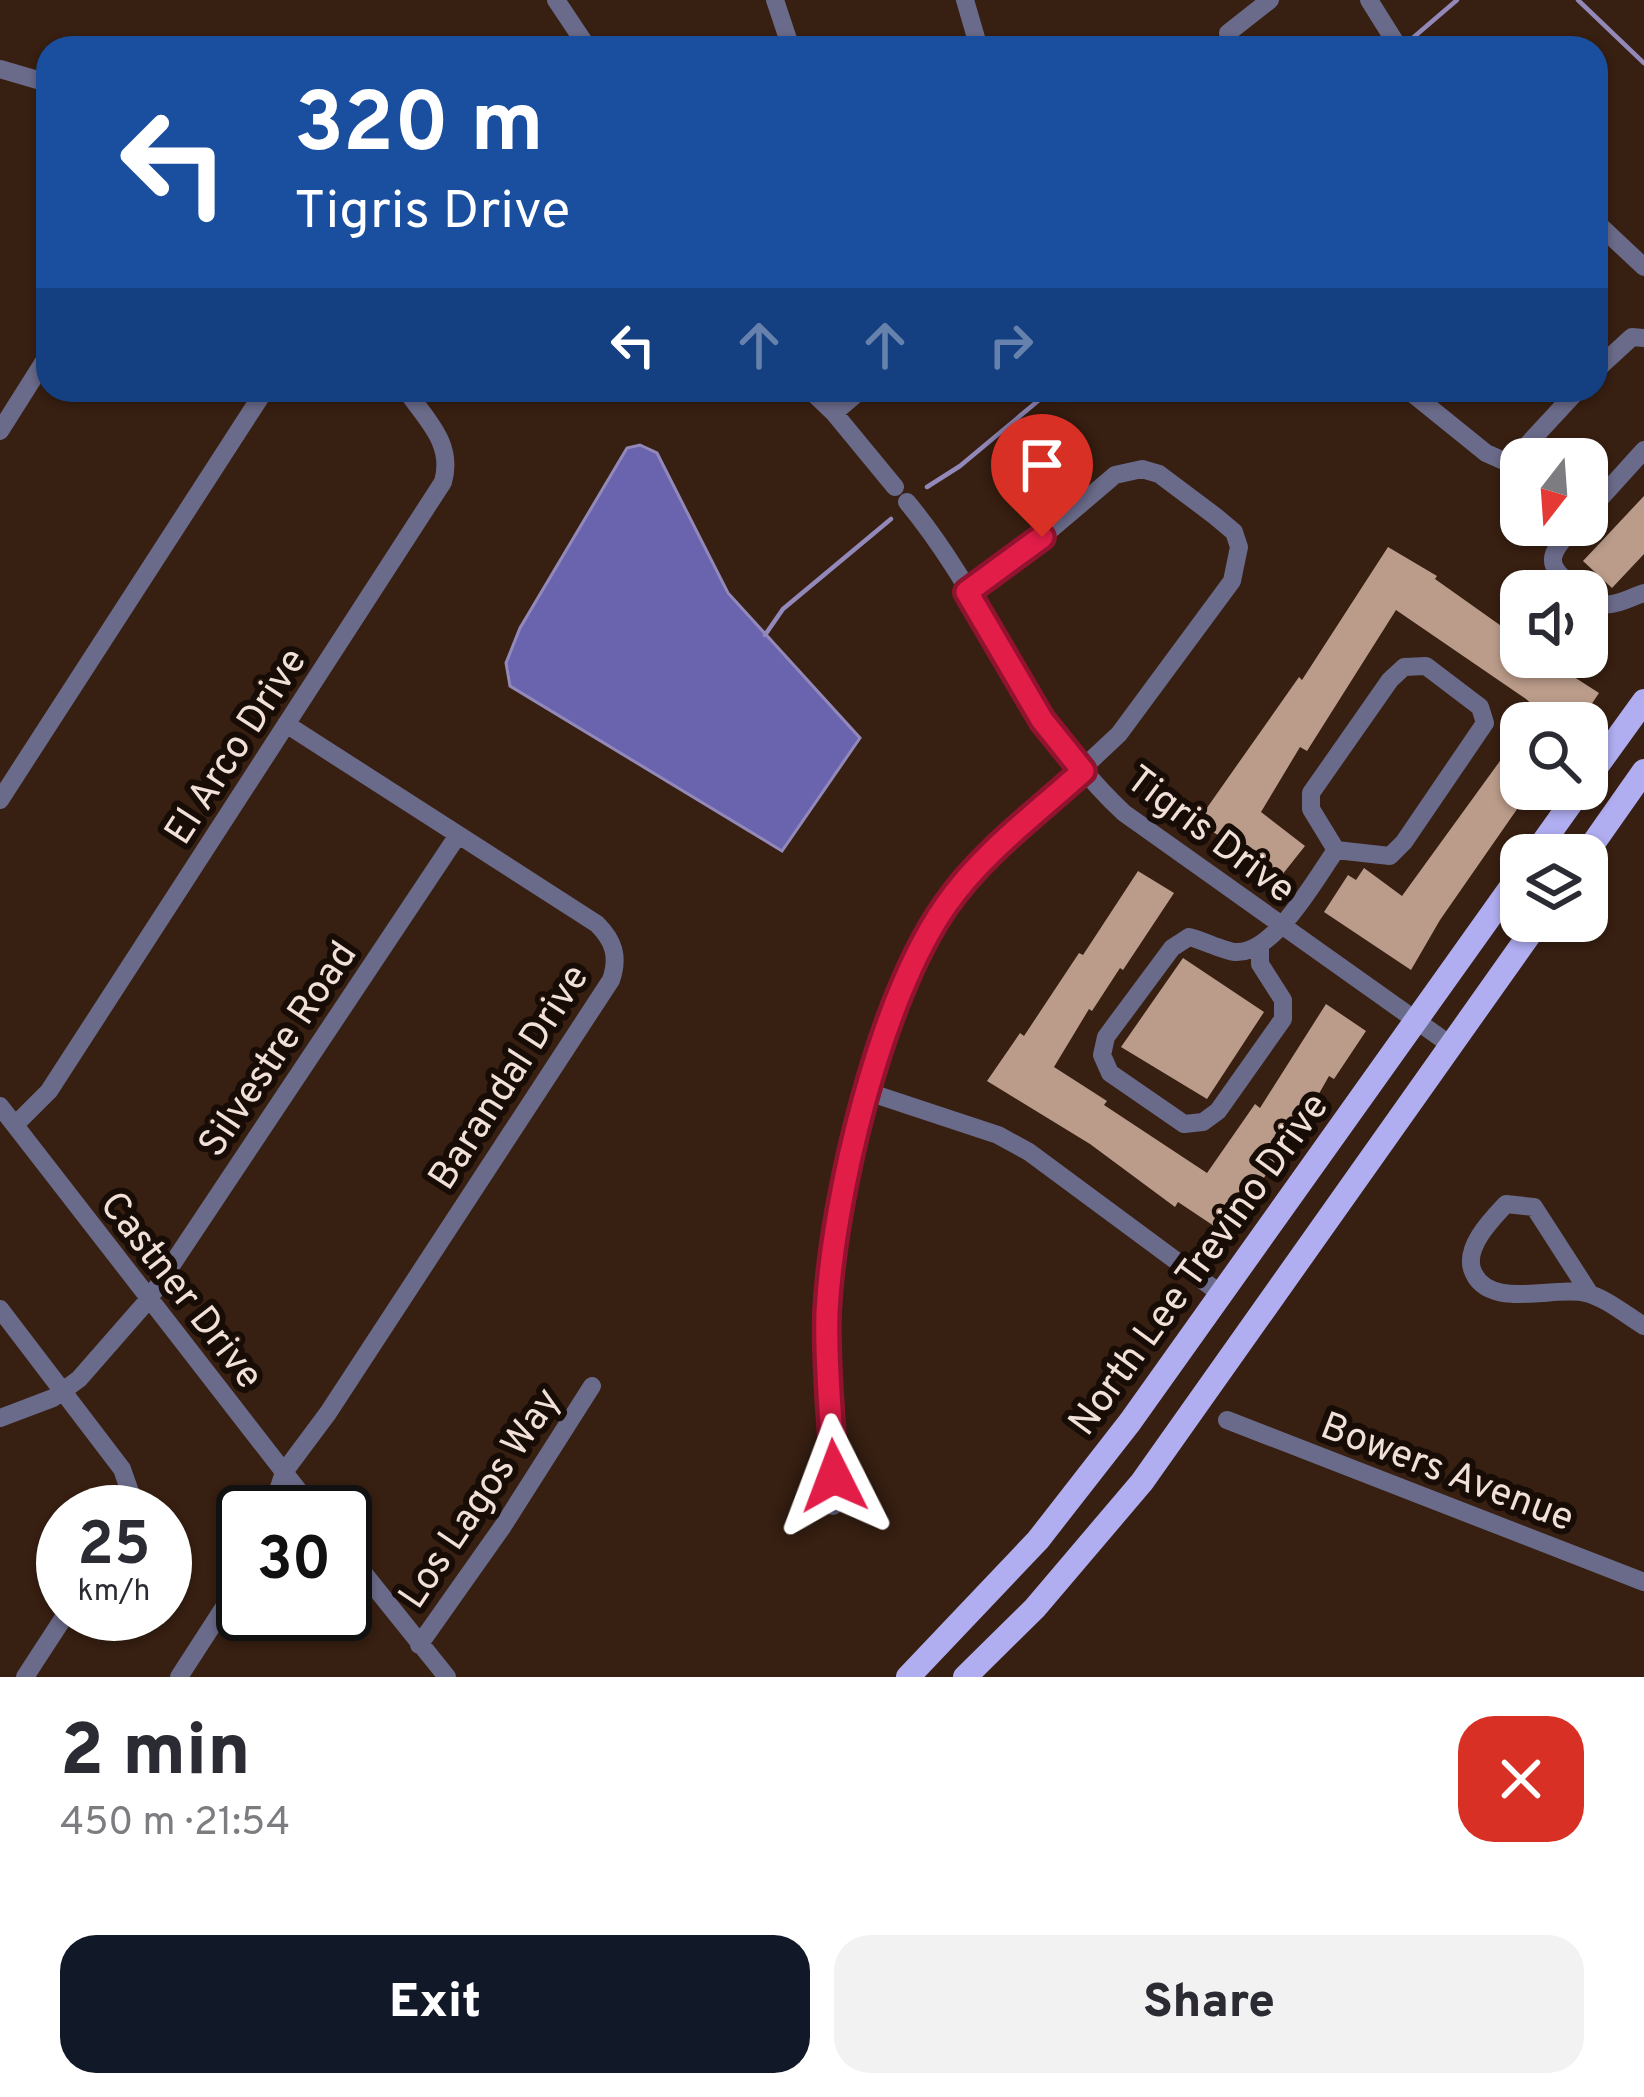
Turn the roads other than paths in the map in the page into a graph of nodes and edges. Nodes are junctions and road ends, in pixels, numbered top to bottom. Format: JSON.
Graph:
{"nodes":[{"id":1,"x":556,"y":0,"type":"edge"},
{"id":2,"x":775,"y":0,"type":"edge"},
{"id":3,"x":965,"y":0,"type":"edge"},
{"id":4,"x":1270,"y":0,"type":"edge"},
{"id":5,"x":1369,"y":0,"type":"edge"},
{"id":6,"x":1228,"y":33,"type":"dead end"},
{"id":7,"x":579,"y":36,"type":"edge"},
{"id":8,"x":786,"y":36,"type":"edge"},
{"id":9,"x":976,"y":36,"type":"edge"},
{"id":10,"x":1392,"y":36,"type":"edge"},
{"id":11,"x":0,"y":69,"type":"edge"},
{"id":12,"x":36,"y":80,"type":"edge"},
{"id":13,"x":1608,"y":233,"type":"edge"},
{"id":14,"x":1644,"y":267,"type":"edge"},
{"id":15,"x":1644,"y":338,"type":"edge"},
{"id":16,"x":1608,"y":359,"type":"edge"},
{"id":17,"x":36,"y":375,"type":"edge"},
{"id":18,"x":257,"y":402,"type":"edge"},
{"id":19,"x":415,"y":402,"type":"edge"},
{"id":20,"x":823,"y":402,"type":"edge"},
{"id":21,"x":847,"y":402,"type":"edge"},
{"id":22,"x":1423,"y":402,"type":"edge"},
{"id":23,"x":1567,"y":402,"type":"edge"},
{"id":24,"x":834,"y":413,"type":"junction"},
{"id":25,"x":0,"y":431,"type":"edge"},
{"id":26,"x":1644,"y":450,"type":"edge"},
{"id":27,"x":1608,"y":490,"type":"edge"},
{"id":28,"x":967,"y":592,"type":"junction"},
{"id":29,"x":1644,"y":593,"type":"edge"},
{"id":30,"x":1608,"y":606,"type":"edge"},
{"id":31,"x":1644,"y":700,"type":"edge"},
{"id":32,"x":286,"y":724,"type":"junction"},
{"id":33,"x":1608,"y":751,"type":"edge"},
{"id":34,"x":1083,"y":771,"type":"junction"},
{"id":35,"x":1644,"y":771,"type":"edge"},
{"id":36,"x":0,"y":800,"type":"edge"},
{"id":37,"x":1600,"y":834,"type":"edge"},
{"id":38,"x":458,"y":835,"type":"junction"},
{"id":39,"x":1336,"y":850,"type":"junction"},
{"id":40,"x":1500,"y":903,"type":"edge"},
{"id":41,"x":1282,"y":926,"type":"junction"},
{"id":42,"x":1524,"y":942,"type":"edge"},
{"id":43,"x":1260,"y":945,"type":"junction"},
{"id":44,"x":1415,"y":1022,"type":"junction"},
{"id":45,"x":1452,"y":1046,"type":"junction"},
{"id":46,"x":868,"y":1092,"type":"junction"},
{"id":47,"x":0,"y":1106,"type":"edge"},
{"id":48,"x":15,"y":1125,"type":"junction"},
{"id":49,"x":1221,"y":1294,"type":"junction"},
{"id":50,"x":1590,"y":1294,"type":"junction"},
{"id":51,"x":149,"y":1299,"type":"junction"},
{"id":52,"x":0,"y":1309,"type":"edge"},
{"id":53,"x":1644,"y":1325,"type":"edge"},
{"id":54,"x":592,"y":1386,"type":"dead end"},
{"id":55,"x":64,"y":1390,"type":"junction"},
{"id":56,"x":0,"y":1418,"type":"edge"},
{"id":57,"x":1228,"y":1420,"type":"dead end"},
{"id":58,"x":284,"y":1472,"type":"junction"},
{"id":59,"x":127,"y":1485,"type":"edge"},
{"id":60,"x":280,"y":1485,"type":"edge"},
{"id":61,"x":294,"y":1485,"type":"edge"},
{"id":62,"x":833,"y":1506,"type":"dead end"},
{"id":63,"x":1644,"y":1582,"type":"edge"},
{"id":64,"x":372,"y":1585,"type":"edge"},
{"id":65,"x":216,"y":1620,"type":"edge"},
{"id":66,"x":48,"y":1641,"type":"edge"},
{"id":67,"x":419,"y":1645,"type":"junction"},
{"id":68,"x":25,"y":1677,"type":"edge"},
{"id":69,"x":179,"y":1677,"type":"edge"},
{"id":70,"x":447,"y":1677,"type":"edge"},
{"id":71,"x":908,"y":1677,"type":"edge"},
{"id":72,"x":965,"y":1677,"type":"edge"}],
"edges":[{"from":1,"to":7,"type":"street"},
{"from":2,"to":8,"type":"street"},
{"from":3,"to":9,"type":"street"},
{"from":4,"to":6,"type":"street"},
{"from":5,"to":10,"type":"street"},
{"from":11,"to":12,"type":"street"},
{"from":13,"to":14,"type":"street"},
{"from":15,"to":16,"type":"street"},
{"from":17,"to":25,"type":"street"},
{"from":18,"to":36,"type":"street"},
{"from":19,"to":32,"type":"street","name":"El Arco Drive"},
{"from":20,"to":24,"type":"street","name":"Tigris Drive"},
{"from":21,"to":24,"type":"street"},
{"from":22,"to":23,"type":"street"},
{"from":24,"to":28,"type":"street","name":"Tigris Drive"},
{"from":26,"to":27,"type":"street"},
{"from":28,"to":34,"type":"street","name":"Tigris Drive"},
{"from":28,"to":34,"type":"street"},
{"from":29,"to":30,"type":"street"},
{"from":31,"to":33,"type":"main road"},
{"from":32,"to":38,"type":"street","name":"Barandal Drive"},
{"from":32,"to":48,"type":"street","name":"El Arco Drive"},
{"from":34,"to":41,"type":"street","name":"Tigris Drive"},
{"from":34,"to":46,"type":"street"},
{"from":35,"to":37,"type":"main road"},
{"from":38,"to":51,"type":"street","name":"Silvestre Road"},
{"from":38,"to":58,"type":"street","name":"Barandal Drive"},
{"from":39,"to":39,"type":"street"},
{"from":39,"to":41,"type":"street"},
{"from":40,"to":44,"type":"main road","name":"North Lee Trevino Drive"},
{"from":41,"to":43,"type":"street"},
{"from":41,"to":44,"type":"street","name":"Tigris Drive"},
{"from":42,"to":45,"type":"main road","name":"North Lee Trevino Drive"},
{"from":43,"to":43,"type":"street"},
{"from":44,"to":45,"type":"street","name":"Tigris Drive"},
{"from":44,"to":49,"type":"main road","name":"North Lee Trevino Drive"},
{"from":45,"to":72,"type":"main road","name":"North Lee Trevino Drive"},
{"from":46,"to":49,"type":"street"},
{"from":46,"to":62,"type":"street"},
{"from":47,"to":48,"type":"street","name":"Castner Drive"},
{"from":48,"to":51,"type":"street","name":"Castner Drive"},
{"from":49,"to":71,"type":"main road","name":"North Lee Trevino Drive"},
{"from":50,"to":50,"type":"street"},
{"from":50,"to":53,"type":"street"},
{"from":51,"to":55,"type":"street","name":"Silvestre Road"},
{"from":51,"to":58,"type":"street","name":"Castner Drive"},
{"from":52,"to":55,"type":"street"},
{"from":54,"to":67,"type":"street","name":"Los Lagos Way"},
{"from":55,"to":56,"type":"street"},
{"from":55,"to":59,"type":"street"},
{"from":57,"to":63,"type":"street","name":"Bowers Avenue"},
{"from":58,"to":60,"type":"street","name":"Barandal Drive"},
{"from":58,"to":61,"type":"street","name":"Castner Drive"},
{"from":64,"to":67,"type":"street"},
{"from":65,"to":69,"type":"street"},
{"from":66,"to":68,"type":"street"},
{"from":67,"to":70,"type":"street"}]}
